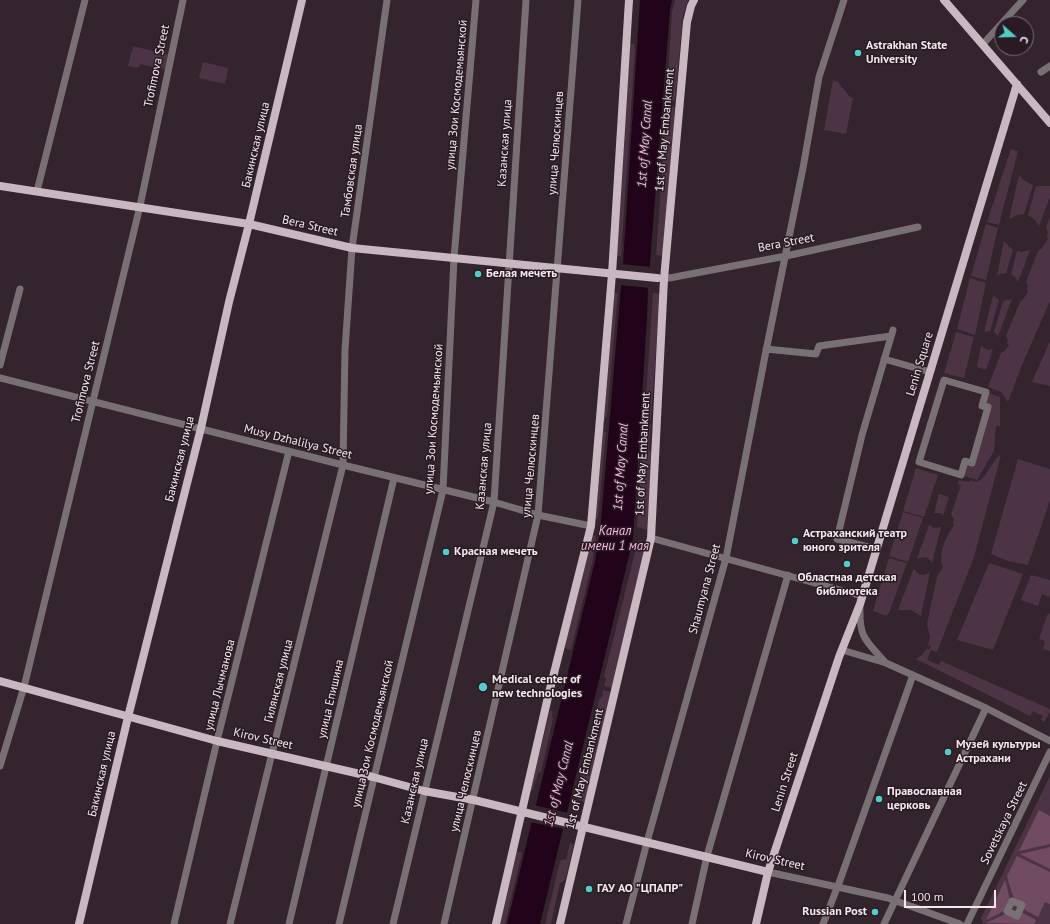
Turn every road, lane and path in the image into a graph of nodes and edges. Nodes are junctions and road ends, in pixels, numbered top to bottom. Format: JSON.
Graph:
{"nodes":[{"id":1,"x":85,"y":0,"type":"edge"},
{"id":2,"x":183,"y":0,"type":"edge"},
{"id":3,"x":302,"y":0,"type":"edge"},
{"id":4,"x":387,"y":0,"type":"edge"},
{"id":5,"x":476,"y":0,"type":"edge"},
{"id":6,"x":526,"y":0,"type":"edge"},
{"id":7,"x":578,"y":0,"type":"edge"},
{"id":8,"x":629,"y":0,"type":"edge"},
{"id":9,"x":694,"y":0,"type":"edge"},
{"id":10,"x":844,"y":0,"type":"edge"},
{"id":11,"x":944,"y":0,"type":"edge"},
{"id":12,"x":1023,"y":0,"type":"edge"},
{"id":13,"x":983,"y":44,"type":"junction"},
{"id":14,"x":1050,"y":66,"type":"edge"},
{"id":15,"x":1041,"y":72,"type":"dead end"},
{"id":16,"x":1017,"y":84,"type":"junction"},
{"id":17,"x":1050,"y":123,"type":"edge"},
{"id":18,"x":0,"y":186,"type":"edge"},
{"id":19,"x":37,"y":191,"type":"junction"},
{"id":20,"x":140,"y":206,"type":"junction"},
{"id":21,"x":249,"y":224,"type":"junction"},
{"id":22,"x":918,"y":227,"type":"dead end"},
{"id":23,"x":352,"y":248,"type":"junction"},
{"id":24,"x":786,"y":256,"type":"junction"},
{"id":25,"x":454,"y":258,"type":"junction"},
{"id":26,"x":508,"y":264,"type":"junction"},
{"id":27,"x":558,"y":268,"type":"junction"},
{"id":28,"x":614,"y":274,"type":"junction"},
{"id":29,"x":661,"y":278,"type":"junction"},
{"id":30,"x":20,"y":289,"type":"dead end"},
{"id":31,"x":766,"y":349,"type":"junction"},
{"id":32,"x":884,"y":359,"type":"junction"},
{"id":33,"x":0,"y":365,"type":"edge"},
{"id":34,"x":930,"y":372,"type":"junction"},
{"id":35,"x":0,"y":378,"type":"edge"},
{"id":36,"x":92,"y":402,"type":"junction"},
{"id":37,"x":201,"y":428,"type":"junction"},
{"id":38,"x":289,"y":451,"type":"junction"},
{"id":39,"x":919,"y":462,"type":"joint"},
{"id":40,"x":343,"y":465,"type":"junction"},
{"id":41,"x":394,"y":478,"type":"junction"},
{"id":42,"x":442,"y":490,"type":"junction"},
{"id":43,"x":494,"y":502,"type":"junction"},
{"id":44,"x":538,"y":515,"type":"junction"},
{"id":45,"x":591,"y":526,"type":"junction"},
{"id":46,"x":651,"y":538,"type":"junction"},
{"id":47,"x":876,"y":549,"type":"junction"},
{"id":48,"x":726,"y":558,"type":"junction"},
{"id":49,"x":788,"y":575,"type":"junction"},
{"id":50,"x":862,"y":596,"type":"junction"},
{"id":51,"x":860,"y":604,"type":"junction"},
{"id":52,"x":842,"y":650,"type":"junction"},
{"id":53,"x":886,"y":663,"type":"junction"},
{"id":54,"x":913,"y":675,"type":"junction"},
{"id":55,"x":0,"y":681,"type":"edge"},
{"id":56,"x":24,"y":687,"type":"junction"},
{"id":57,"x":986,"y":708,"type":"junction"},
{"id":58,"x":128,"y":717,"type":"junction"},
{"id":59,"x":1050,"y":740,"type":"edge"},
{"id":60,"x":217,"y":741,"type":"junction"},
{"id":61,"x":1050,"y":752,"type":"edge"},
{"id":62,"x":273,"y":754,"type":"junction"},
{"id":63,"x":0,"y":766,"type":"edge"},
{"id":64,"x":327,"y":766,"type":"junction"},
{"id":65,"x":374,"y":777,"type":"junction"},
{"id":66,"x":424,"y":791,"type":"junction"},
{"id":67,"x":474,"y":800,"type":"junction"},
{"id":68,"x":525,"y":813,"type":"junction"},
{"id":69,"x":583,"y":826,"type":"junction"},
{"id":70,"x":647,"y":842,"type":"junction"},
{"id":71,"x":707,"y":856,"type":"junction"},
{"id":72,"x":768,"y":872,"type":"junction"},
{"id":73,"x":838,"y":887,"type":"junction"},
{"id":74,"x":895,"y":901,"type":"junction"},
{"id":75,"x":79,"y":924,"type":"edge"},
{"id":76,"x":174,"y":924,"type":"edge"},
{"id":77,"x":230,"y":924,"type":"edge"},
{"id":78,"x":289,"y":924,"type":"edge"},
{"id":79,"x":339,"y":924,"type":"edge"},
{"id":80,"x":392,"y":924,"type":"edge"},
{"id":81,"x":444,"y":924,"type":"edge"},
{"id":82,"x":496,"y":924,"type":"edge"},
{"id":83,"x":560,"y":924,"type":"edge"},
{"id":84,"x":626,"y":924,"type":"edge"},
{"id":85,"x":692,"y":924,"type":"edge"},
{"id":86,"x":756,"y":924,"type":"edge"},
{"id":87,"x":823,"y":924,"type":"edge"},
{"id":88,"x":884,"y":924,"type":"edge"},
{"id":89,"x":960,"y":924,"type":"edge"},
{"id":90,"x":967,"y":924,"type":"edge"}],
"edges":[{"from":1,"to":19,"type":"street"},
{"from":2,"to":20,"type":"street","name":"Trofimova Street"},
{"from":3,"to":21,"type":"main road","name":"Бакинская улица"},
{"from":4,"to":23,"type":"street","name":"Тамбовская улица"},
{"from":5,"to":25,"type":"street","name":"улица Зои Космодемьянской"},
{"from":6,"to":26,"type":"street","name":"Казанская улица"},
{"from":7,"to":27,"type":"street","name":"улица Челюскинцев"},
{"from":8,"to":28,"type":"main road"},
{"from":9,"to":29,"type":"main road","name":"1st of May Embankment"},
{"from":10,"to":24,"type":"street","name":"Shaumyana Street"},
{"from":11,"to":13,"type":"main road"},
{"from":12,"to":13,"type":"street"},
{"from":13,"to":16,"type":"main road"},
{"from":14,"to":15,"type":"street"},
{"from":16,"to":17,"type":"main road"},
{"from":16,"to":34,"type":"main road","name":"Lenin Square"},
{"from":18,"to":19,"type":"main road","name":"Bera Street"},
{"from":19,"to":20,"type":"main road","name":"Bera Street"},
{"from":20,"to":21,"type":"main road","name":"Bera Street"},
{"from":20,"to":36,"type":"street","name":"Trofimova Street"},
{"from":21,"to":23,"type":"main road","name":"Bera Street"},
{"from":21,"to":37,"type":"main road","name":"Бакинская улица"},
{"from":22,"to":24,"type":"street","name":"Bera Street"},
{"from":23,"to":25,"type":"main road","name":"Bera Street"},
{"from":23,"to":40,"type":"street","name":"Тамбовская улица"},
{"from":24,"to":29,"type":"street","name":"Bera Street"},
{"from":24,"to":31,"type":"street","name":"Shaumyana Street"},
{"from":25,"to":26,"type":"main road","name":"Bera Street"},
{"from":25,"to":42,"type":"street","name":"улица Зои Космодемьянской"},
{"from":26,"to":27,"type":"main road","name":"Bera Street"},
{"from":26,"to":43,"type":"street","name":"Казанская улица"},
{"from":27,"to":28,"type":"main road","name":"Bera Street"},
{"from":27,"to":44,"type":"street","name":"улица Челюскинцев"},
{"from":28,"to":29,"type":"main road","name":"Bera Street"},
{"from":28,"to":45,"type":"main road"},
{"from":29,"to":46,"type":"main road","name":"1st of May Embankment"},
{"from":30,"to":33,"type":"street"},
{"from":31,"to":32,"type":"street"},
{"from":31,"to":48,"type":"street","name":"Shaumyana Street"},
{"from":32,"to":34,"type":"street"},
{"from":32,"to":47,"type":"street"},
{"from":34,"to":47,"type":"main road","name":"Lenin Square"},
{"from":35,"to":36,"type":"street","name":"Musy Dzhalilya Street"},
{"from":36,"to":37,"type":"street","name":"Musy Dzhalilya Street"},
{"from":36,"to":56,"type":"street","name":"Trofimova Street"},
{"from":37,"to":38,"type":"street","name":"Musy Dzhalilya Street"},
{"from":37,"to":58,"type":"main road","name":"Бакинская улица"},
{"from":38,"to":40,"type":"street","name":"Musy Dzhalilya Street"},
{"from":38,"to":60,"type":"street","name":"улица Лычманова"},
{"from":39,"to":39,"type":"street"},
{"from":40,"to":41,"type":"street","name":"Musy Dzhalilya Street"},
{"from":40,"to":62,"type":"street","name":"Гилянская улица"},
{"from":41,"to":42,"type":"street","name":"Musy Dzhalilya Street"},
{"from":41,"to":64,"type":"street","name":"улица Епишина"},
{"from":42,"to":43,"type":"street","name":"Musy Dzhalilya Street"},
{"from":42,"to":65,"type":"street","name":"улица Зои Космодемьянской"},
{"from":43,"to":44,"type":"street","name":"Musy Dzhalilya Street"},
{"from":43,"to":66,"type":"street","name":"Казанская улица"},
{"from":44,"to":45,"type":"street","name":"Musy Dzhalilya Street"},
{"from":44,"to":67,"type":"street","name":"улица Челюскинцев"},
{"from":45,"to":68,"type":"main road"},
{"from":46,"to":48,"type":"street"},
{"from":46,"to":69,"type":"main road","name":"1st of May Embankment"},
{"from":47,"to":50,"type":"main road","name":"Lenin Square"},
{"from":48,"to":49,"type":"street"},
{"from":48,"to":70,"type":"street","name":"Shaumyana Street"},
{"from":49,"to":50,"type":"street"},
{"from":49,"to":71,"type":"street"},
{"from":50,"to":51,"type":"main road","name":"Lenin Square"},
{"from":51,"to":52,"type":"main road","name":"Lenin Square"},
{"from":51,"to":53,"type":"street"},
{"from":52,"to":53,"type":"street"},
{"from":52,"to":72,"type":"main road","name":"Lenin Street"},
{"from":53,"to":54,"type":"street"},
{"from":54,"to":57,"type":"street"},
{"from":54,"to":73,"type":"street"},
{"from":55,"to":56,"type":"main road","name":"Kirov Street"},
{"from":56,"to":58,"type":"main road","name":"Kirov Street"},
{"from":56,"to":63,"type":"street","name":"Trofimova Street"},
{"from":57,"to":59,"type":"street"},
{"from":57,"to":74,"type":"street"},
{"from":58,"to":60,"type":"main road","name":"Kirov Street"},
{"from":58,"to":75,"type":"main road","name":"Бакинская улица"},
{"from":60,"to":62,"type":"main road","name":"Kirov Street"},
{"from":60,"to":76,"type":"street","name":"улица Лычманова"},
{"from":61,"to":90,"type":"street","name":"Sovetskaya Street"},
{"from":62,"to":64,"type":"main road","name":"Kirov Street"},
{"from":62,"to":77,"type":"street","name":"Гилянская улица"},
{"from":64,"to":65,"type":"main road","name":"Kirov Street"},
{"from":64,"to":78,"type":"street","name":"улица Епишина"},
{"from":65,"to":66,"type":"main road","name":"Kirov Street"},
{"from":65,"to":79,"type":"street","name":"улица Зои Космодемьянской"},
{"from":66,"to":67,"type":"main road","name":"Kirov Street"},
{"from":66,"to":80,"type":"street","name":"Казанская улица"},
{"from":67,"to":68,"type":"main road","name":"Kirov Street"},
{"from":67,"to":81,"type":"street","name":"улица Челюскинцев"},
{"from":68,"to":69,"type":"main road","name":"Kirov Street"},
{"from":68,"to":82,"type":"main road"},
{"from":69,"to":70,"type":"main road","name":"Kirov Street"},
{"from":69,"to":83,"type":"main road","name":"1st of May Embankment"},
{"from":70,"to":71,"type":"main road","name":"Kirov Street"},
{"from":70,"to":84,"type":"street","name":"Shaumyana Street"},
{"from":71,"to":72,"type":"main road","name":"Kirov Street"},
{"from":71,"to":85,"type":"street"},
{"from":72,"to":73,"type":"street","name":"Kirov Street"},
{"from":72,"to":86,"type":"main road","name":"Lenin Street"},
{"from":73,"to":74,"type":"street","name":"Kirov Street"},
{"from":73,"to":87,"type":"street"},
{"from":74,"to":88,"type":"street"},
{"from":74,"to":89,"type":"street","name":"Kirov Street"}]}
